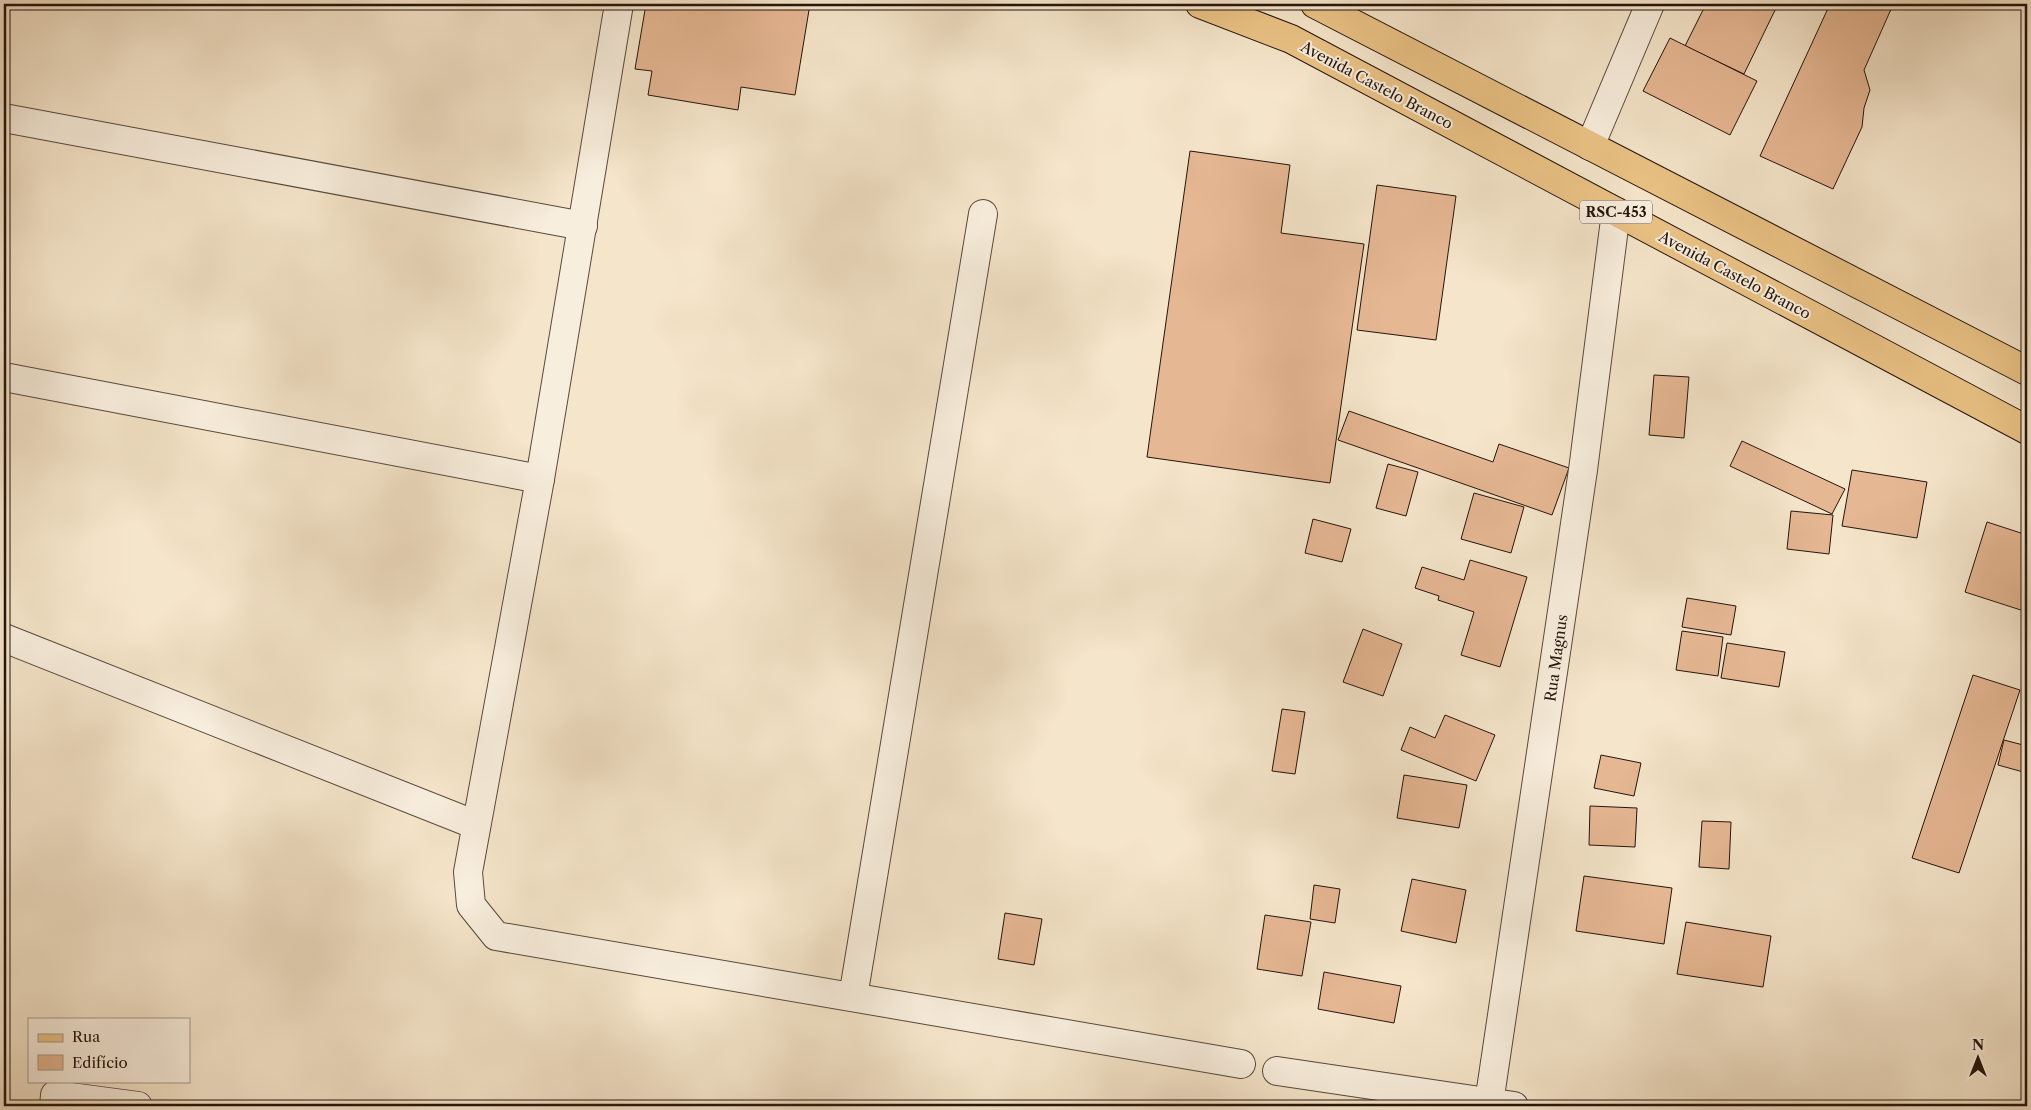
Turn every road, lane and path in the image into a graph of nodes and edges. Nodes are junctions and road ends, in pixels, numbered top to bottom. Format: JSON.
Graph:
{"nodes":[{"id":1,"x":619,"y":4,"type":"edge"},
{"id":2,"x":1200,"y":4,"type":"edge"},
{"id":3,"x":1315,"y":4,"type":"edge"},
{"id":4,"x":1650,"y":4,"type":"edge"},
{"id":5,"x":4,"y":118,"type":"edge"},
{"id":6,"x":1590,"y":146,"type":"junction"},
{"id":7,"x":1616,"y":212,"type":"junction"},
{"id":8,"x":983,"y":214,"type":"dead end"},
{"id":9,"x":583,"y":226,"type":"junction"},
{"id":10,"x":2027,"y":371,"type":"edge"},
{"id":11,"x":4,"y":376,"type":"edge"},
{"id":12,"x":2027,"y":430,"type":"edge"},
{"id":13,"x":540,"y":479,"type":"junction"},
{"id":14,"x":4,"y":638,"type":"edge"},
{"id":15,"x":476,"y":825,"type":"junction"},
{"id":16,"x":853,"y":997,"type":"junction"},
{"id":17,"x":1241,"y":1064,"type":"dead end"},
{"id":18,"x":1276,"y":1071,"type":"dead end"},
{"id":19,"x":1502,"y":1104,"type":"edge"},
{"id":20,"x":54,"y":1106,"type":"edge"},
{"id":21,"x":138,"y":1106,"type":"edge"}],
"edges":[{"from":1,"to":9,"type":"street"},
{"from":2,"to":7,"type":"main road","name":"Avenida Castelo Branco","number":"RSC-453"},
{"from":3,"to":6,"type":"main road","number":"RSC-453"},
{"from":4,"to":6,"type":"street"},
{"from":5,"to":9,"type":"street"},
{"from":6,"to":10,"type":"main road","number":"RSC-453"},
{"from":7,"to":12,"type":"main road","name":"Avenida Castelo Branco","number":"RSC-453"},
{"from":7,"to":19,"type":"street","name":"Rua Magnus"},
{"from":8,"to":16,"type":"street"},
{"from":9,"to":13,"type":"street"},
{"from":11,"to":13,"type":"street"},
{"from":13,"to":15,"type":"street"},
{"from":14,"to":15,"type":"street"},
{"from":15,"to":16,"type":"street"},
{"from":16,"to":17,"type":"street"},
{"from":18,"to":19,"type":"street"},
{"from":20,"to":21,"type":"street"}]}
